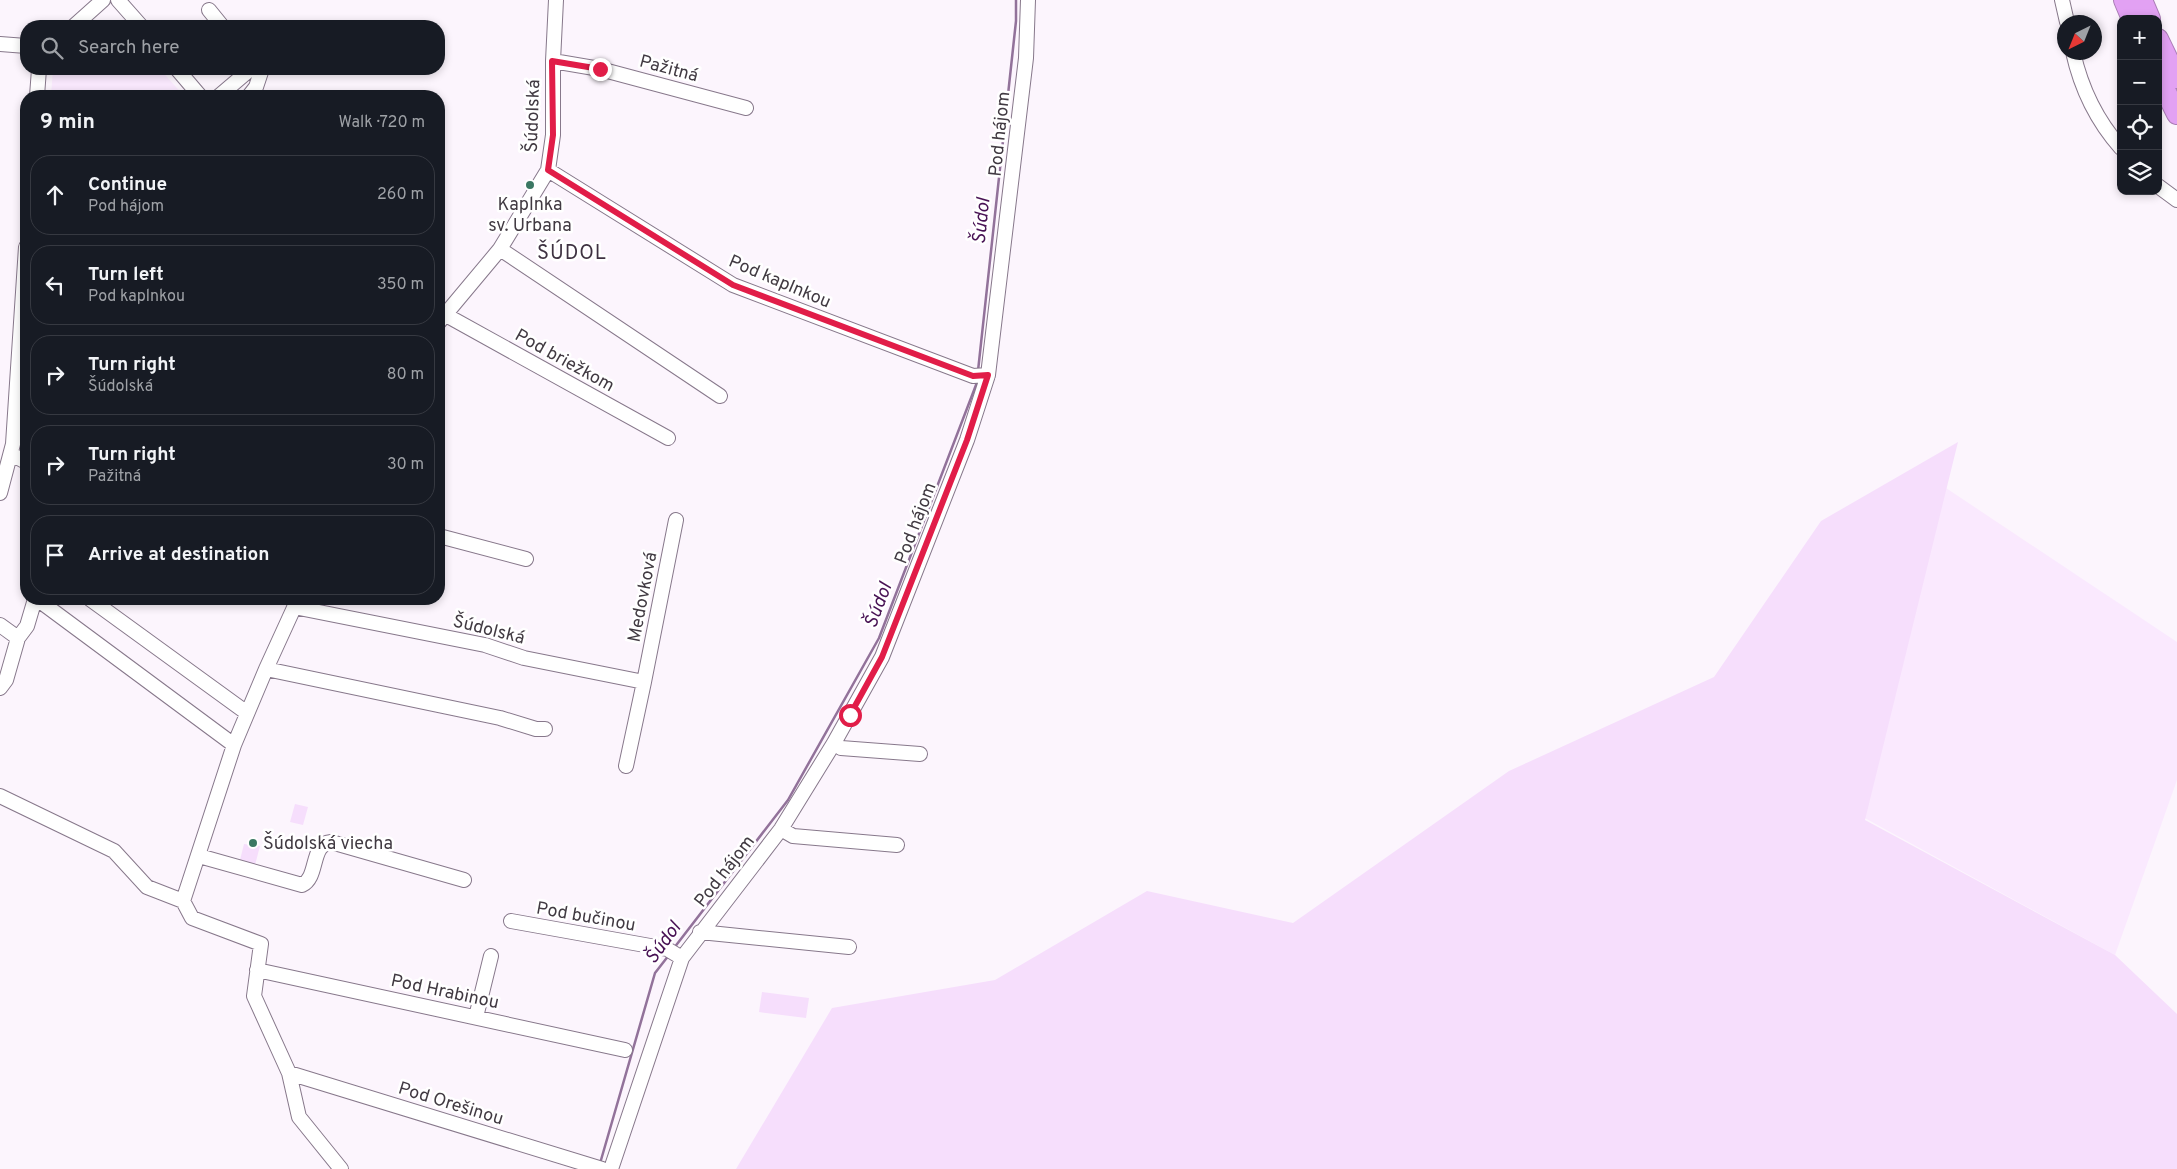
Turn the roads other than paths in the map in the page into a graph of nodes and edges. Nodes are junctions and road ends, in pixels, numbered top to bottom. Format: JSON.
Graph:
{"nodes":[{"id":1,"x":103,"y":0,"type":"edge"},
{"id":2,"x":118,"y":0,"type":"edge"},
{"id":3,"x":556,"y":0,"type":"edge"},
{"id":4,"x":1028,"y":0,"type":"edge"},
{"id":5,"x":2062,"y":0,"type":"edge"},
{"id":6,"x":2124,"y":0,"type":"edge"},
{"id":7,"x":2142,"y":0,"type":"edge"},
{"id":8,"x":209,"y":10,"type":"dead end"},
{"id":9,"x":2065,"y":15,"type":"edge"},
{"id":10,"x":2130,"y":15,"type":"edge"},
{"id":11,"x":2148,"y":15,"type":"edge"},
{"id":12,"x":81,"y":20,"type":"edge"},
{"id":13,"x":136,"y":20,"type":"edge"},
{"id":14,"x":217,"y":20,"type":"edge"},
{"id":15,"x":0,"y":44,"type":"edge"},
{"id":16,"x":20,"y":46,"type":"edge"},
{"id":17,"x":2162,"y":47,"type":"edge"},
{"id":18,"x":2075,"y":60,"type":"edge"},
{"id":19,"x":552,"y":61,"type":"junction"},
{"id":20,"x":39,"y":75,"type":"edge"},
{"id":21,"x":182,"y":75,"type":"edge"},
{"id":22,"x":244,"y":75,"type":"edge"},
{"id":23,"x":257,"y":75,"type":"edge"},
{"id":24,"x":2177,"y":78,"type":"edge"},
{"id":25,"x":2162,"y":84,"type":"edge"},
{"id":26,"x":37,"y":90,"type":"edge"},
{"id":27,"x":195,"y":90,"type":"edge"},
{"id":28,"x":226,"y":90,"type":"edge"},
{"id":29,"x":254,"y":90,"type":"edge"},
{"id":30,"x":746,"y":108,"type":"dead end"},
{"id":31,"x":2177,"y":114,"type":"edge"},
{"id":32,"x":2117,"y":143,"type":"edge"},
{"id":33,"x":548,"y":170,"type":"junction"},
{"id":34,"x":2162,"y":189,"type":"edge"},
{"id":35,"x":2177,"y":200,"type":"edge"},
{"id":36,"x":500,"y":249,"type":"junction"},
{"id":37,"x":445,"y":313,"type":"edge"},
{"id":38,"x":445,"y":320,"type":"edge"},
{"id":39,"x":20,"y":351,"type":"edge"},
{"id":40,"x":981,"y":376,"type":"junction"},
{"id":41,"x":720,"y":396,"type":"dead end"},
{"id":42,"x":668,"y":438,"type":"dead end"},
{"id":43,"x":11,"y":454,"type":"junction"},
{"id":44,"x":20,"y":459,"type":"edge"},
{"id":45,"x":0,"y":493,"type":"edge"},
{"id":46,"x":676,"y":520,"type":"dead end"},
{"id":47,"x":445,"y":538,"type":"edge"},
{"id":48,"x":526,"y":559,"type":"dead end"},
{"id":49,"x":36,"y":605,"type":"edge"},
{"id":50,"x":45,"y":605,"type":"edge"},
{"id":51,"x":98,"y":605,"type":"edge"},
{"id":52,"x":295,"y":605,"type":"edge"},
{"id":53,"x":305,"y":605,"type":"edge"},
{"id":54,"x":0,"y":625,"type":"edge"},
{"id":55,"x":18,"y":638,"type":"junction"},
{"id":56,"x":266,"y":669,"type":"junction"},
{"id":57,"x":644,"y":682,"type":"junction"},
{"id":58,"x":0,"y":688,"type":"edge"},
{"id":59,"x":247,"y":713,"type":"junction"},
{"id":60,"x":545,"y":729,"type":"dead end"},
{"id":61,"x":834,"y":743,"type":"junction"},
{"id":62,"x":234,"y":745,"type":"junction"},
{"id":63,"x":920,"y":754,"type":"dead end"},
{"id":64,"x":626,"y":766,"type":"dead end"},
{"id":65,"x":0,"y":796,"type":"edge"},
{"id":66,"x":781,"y":829,"type":"junction"},
{"id":67,"x":897,"y":844,"type":"dead end"},
{"id":68,"x":199,"y":856,"type":"junction"},
{"id":69,"x":464,"y":880,"type":"dead end"},
{"id":70,"x":183,"y":902,"type":"junction"},
{"id":71,"x":511,"y":921,"type":"dead end"},
{"id":72,"x":700,"y":932,"type":"junction"},
{"id":73,"x":849,"y":947,"type":"dead end"},
{"id":74,"x":675,"y":953,"type":"junction"},
{"id":75,"x":491,"y":956,"type":"dead end"},
{"id":76,"x":257,"y":970,"type":"junction"},
{"id":77,"x":476,"y":1018,"type":"junction"},
{"id":78,"x":625,"y":1050,"type":"dead end"},
{"id":79,"x":289,"y":1073,"type":"junction"},
{"id":80,"x":341,"y":1169,"type":"edge"},
{"id":81,"x":602,"y":1169,"type":"edge"},
{"id":82,"x":611,"y":1169,"type":"edge"}],
"edges":[{"from":1,"to":12,"type":"street"},
{"from":2,"to":13,"type":"street"},
{"from":3,"to":19,"type":"street","name":"Šúdolská"},
{"from":4,"to":40,"type":"street","name":"Pod hájom"},
{"from":5,"to":9,"type":"street"},
{"from":6,"to":10,"type":"highway"},
{"from":7,"to":11,"type":"highway"},
{"from":8,"to":14,"type":"street"},
{"from":15,"to":16,"type":"street"},
{"from":17,"to":24,"type":"highway"},
{"from":18,"to":32,"type":"street"},
{"from":19,"to":30,"type":"street","name":"Pažitná"},
{"from":19,"to":33,"type":"street","name":"Šúdolská"},
{"from":20,"to":26,"type":"street"},
{"from":21,"to":27,"type":"street"},
{"from":22,"to":28,"type":"street"},
{"from":23,"to":29,"type":"street"},
{"from":25,"to":31,"type":"highway"},
{"from":33,"to":36,"type":"street","name":"Šúdolská"},
{"from":33,"to":40,"type":"street","name":"Pod kaplnkou"},
{"from":34,"to":35,"type":"street"},
{"from":36,"to":37,"type":"street","name":"Šúdolská"},
{"from":36,"to":41,"type":"street"},
{"from":38,"to":42,"type":"street","name":"Pod briežkom"},
{"from":39,"to":43,"type":"street"},
{"from":40,"to":61,"type":"street","name":"Pod hájom"},
{"from":43,"to":44,"type":"street"},
{"from":43,"to":45,"type":"street"},
{"from":46,"to":57,"type":"street","name":"Medovková"},
{"from":47,"to":48,"type":"street"},
{"from":49,"to":55,"type":"street"},
{"from":50,"to":62,"type":"street"},
{"from":51,"to":59,"type":"street"},
{"from":52,"to":56,"type":"street","name":"Šúdolská"},
{"from":53,"to":57,"type":"street","name":"Šúdolská"},
{"from":54,"to":55,"type":"street"},
{"from":55,"to":58,"type":"street"},
{"from":56,"to":59,"type":"street","name":"Šúdolská"},
{"from":56,"to":60,"type":"street"},
{"from":57,"to":64,"type":"street","name":"Medovková"},
{"from":59,"to":62,"type":"street","name":"Šúdolská"},
{"from":61,"to":63,"type":"street"},
{"from":61,"to":66,"type":"street","name":"Pod hájom"},
{"from":62,"to":68,"type":"street","name":"Šúdolská"},
{"from":65,"to":70,"type":"street"},
{"from":66,"to":67,"type":"street"},
{"from":66,"to":72,"type":"street","name":"Pod hájom"},
{"from":68,"to":69,"type":"street"},
{"from":68,"to":70,"type":"street","name":"Šúdolská"},
{"from":70,"to":76,"type":"street"},
{"from":71,"to":74,"type":"street","name":"Pod bučinou"},
{"from":72,"to":73,"type":"street"},
{"from":72,"to":74,"type":"street","name":"Pod hájom"},
{"from":74,"to":82,"type":"street","name":"Pod hájom"},
{"from":75,"to":77,"type":"street"},
{"from":76,"to":77,"type":"street","name":"Pod Hrabinou"},
{"from":76,"to":79,"type":"street"},
{"from":77,"to":78,"type":"street","name":"Pod Hrabinou"},
{"from":79,"to":80,"type":"street"},
{"from":79,"to":81,"type":"street","name":"Pod Orešinou"}]}
